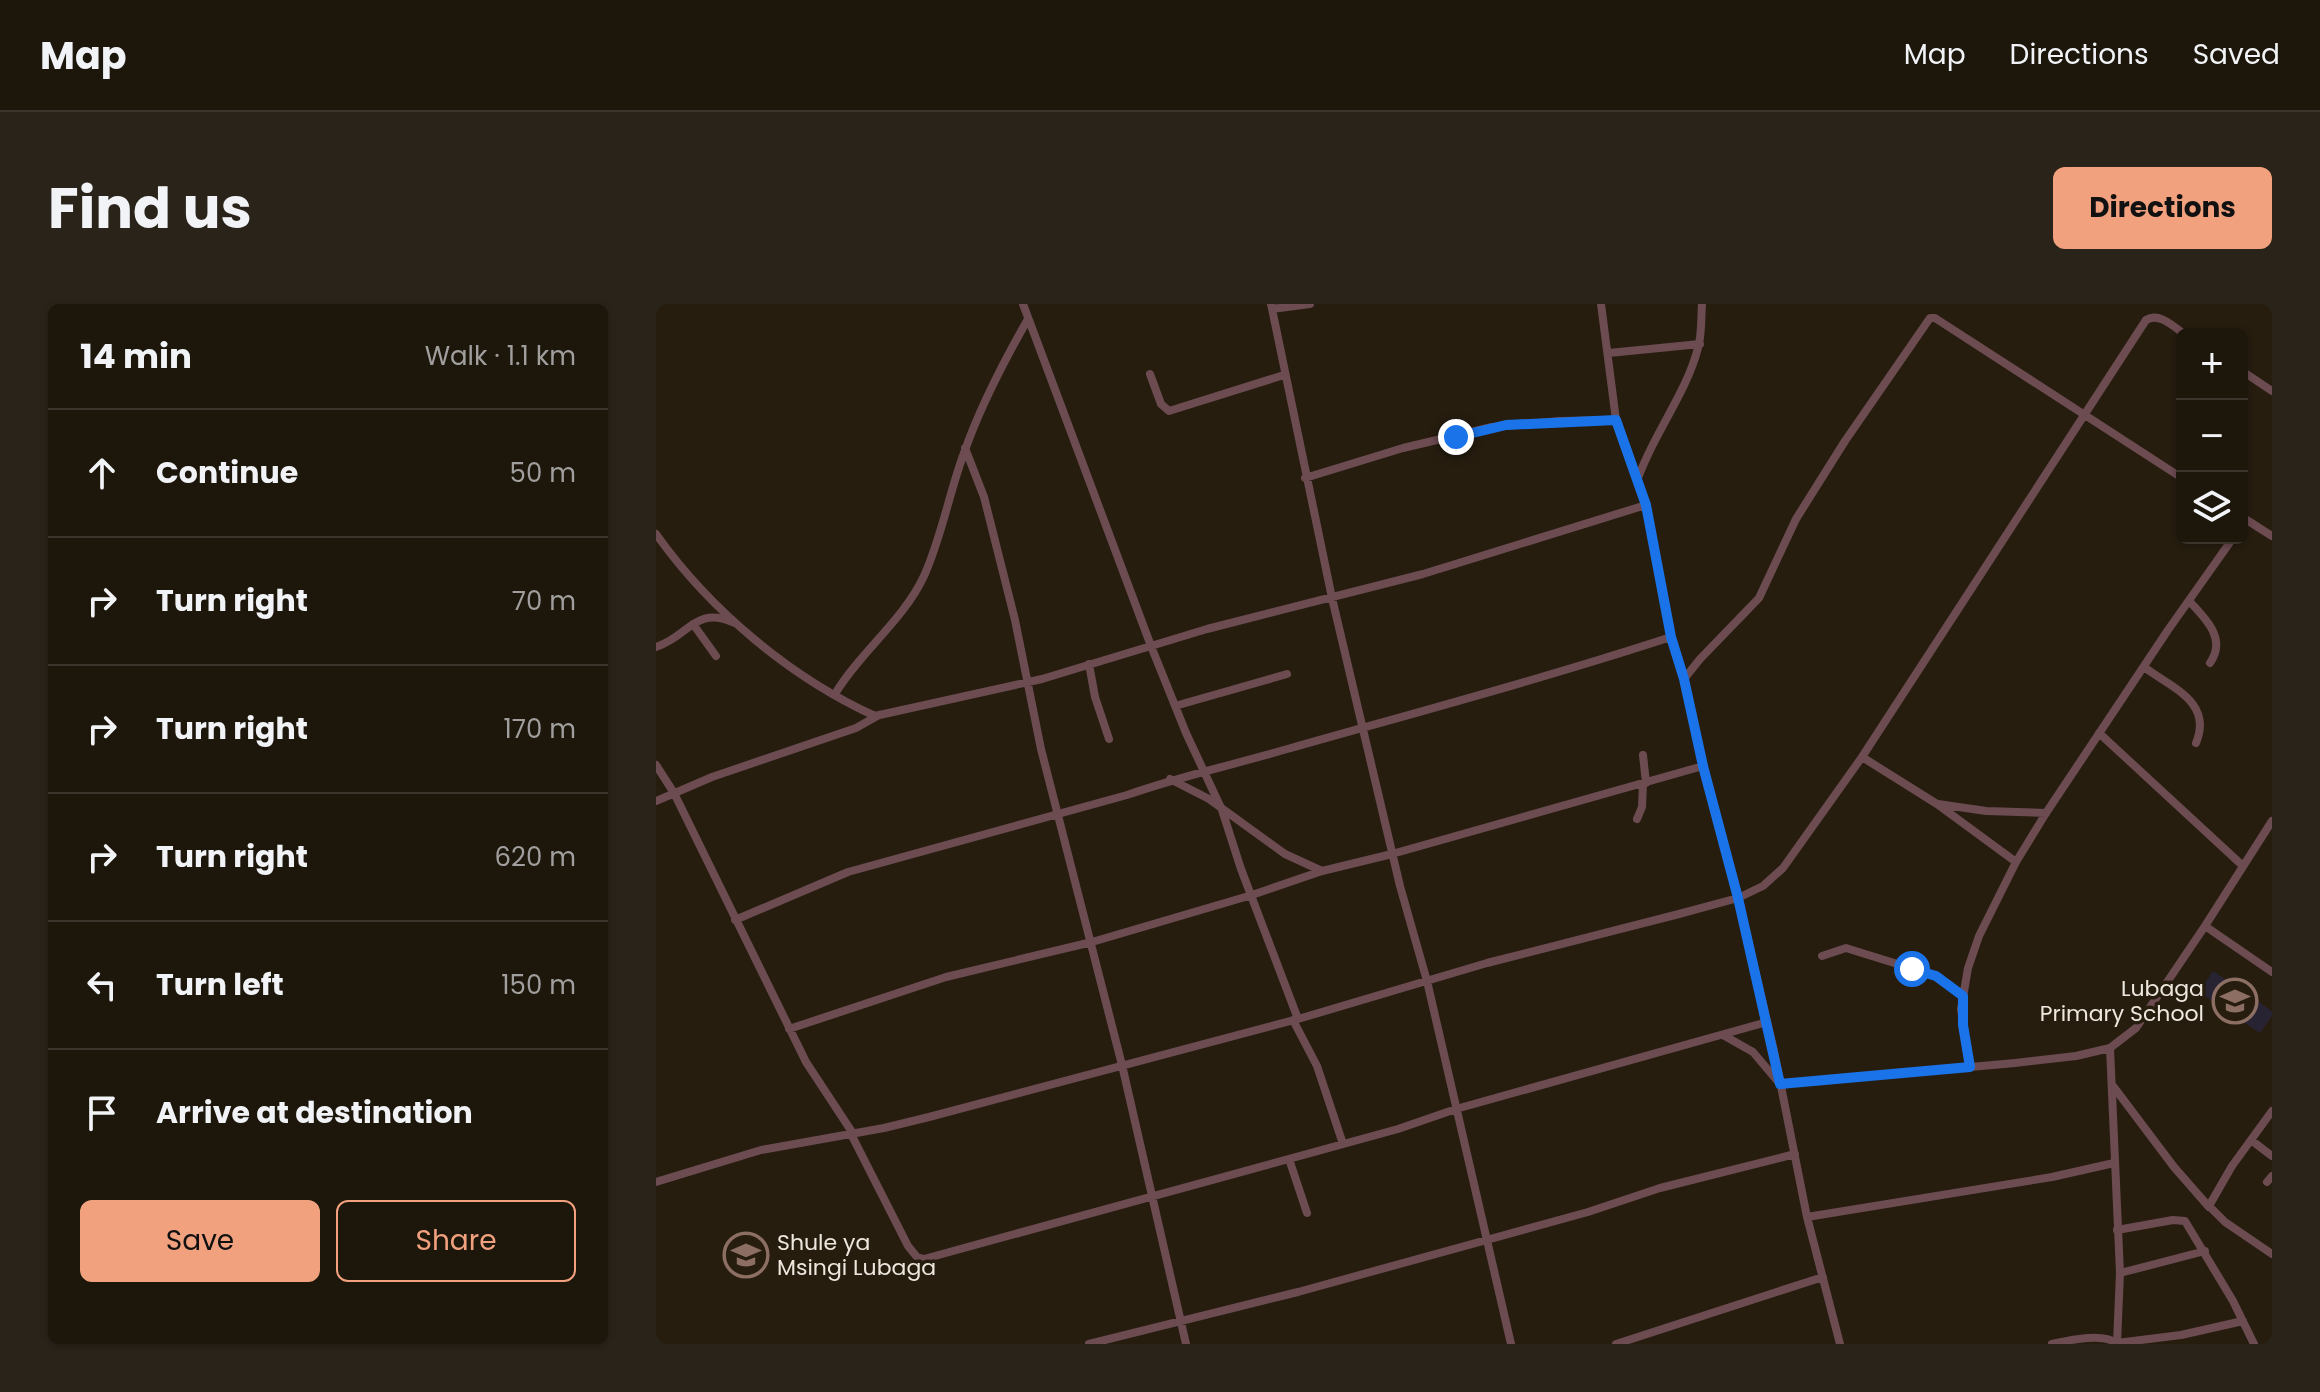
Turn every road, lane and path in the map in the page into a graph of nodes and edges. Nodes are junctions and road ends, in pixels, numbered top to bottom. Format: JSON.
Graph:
{"nodes":[{"id":1,"x":1023,"y":304,"type":"edge"},
{"id":2,"x":1310,"y":304,"type":"edge"},
{"id":3,"x":1601,"y":304,"type":"edge"},
{"id":4,"x":1702,"y":304,"type":"edge"},
{"id":5,"x":1271,"y":307,"type":"edge"},
{"id":6,"x":1028,"y":319,"type":"junction"},
{"id":7,"x":2176,"y":329,"type":"edge"},
{"id":8,"x":1700,"y":344,"type":"junction"},
{"id":9,"x":1609,"y":353,"type":"junction"},
{"id":10,"x":1150,"y":374,"type":"dead end"},
{"id":11,"x":1284,"y":375,"type":"junction"},
{"id":12,"x":2248,"y":375,"type":"edge"},
{"id":13,"x":2272,"y":391,"type":"edge"},
{"id":14,"x":2085,"y":415,"type":"junction"},
{"id":15,"x":1616,"y":420,"type":"junction"},
{"id":16,"x":965,"y":448,"type":"junction"},
{"id":17,"x":2176,"y":474,"type":"edge"},
{"id":18,"x":1305,"y":478,"type":"junction"},
{"id":19,"x":1638,"y":479,"type":"junction"},
{"id":20,"x":1646,"y":505,"type":"junction"},
{"id":21,"x":2248,"y":523,"type":"edge"},
{"id":22,"x":656,"y":534,"type":"edge"},
{"id":23,"x":2272,"y":536,"type":"edge"},
{"id":24,"x":2229,"y":544,"type":"edge"},
{"id":25,"x":1332,"y":598,"type":"junction"},
{"id":26,"x":2189,"y":601,"type":"junction"},
{"id":27,"x":693,"y":624,"type":"junction"},
{"id":28,"x":739,"y":624,"type":"junction"},
{"id":29,"x":1671,"y":637,"type":"junction"},
{"id":30,"x":1151,"y":646,"type":"junction"},
{"id":31,"x":656,"y":647,"type":"edge"},
{"id":32,"x":716,"y":656,"type":"dead end"},
{"id":33,"x":2210,"y":663,"type":"dead end"},
{"id":34,"x":1089,"y":664,"type":"junction"},
{"id":35,"x":2144,"y":667,"type":"junction"},
{"id":36,"x":1287,"y":674,"type":"dead end"},
{"id":37,"x":1684,"y":679,"type":"junction"},
{"id":38,"x":1027,"y":683,"type":"junction"},
{"id":39,"x":835,"y":694,"type":"junction"},
{"id":40,"x":1175,"y":706,"type":"junction"},
{"id":41,"x":881,"y":715,"type":"junction"},
{"id":42,"x":1362,"y":728,"type":"junction"},
{"id":43,"x":2099,"y":733,"type":"junction"},
{"id":44,"x":1109,"y":739,"type":"dead end"},
{"id":45,"x":2196,"y":743,"type":"dead end"},
{"id":46,"x":1643,"y":755,"type":"dead end"},
{"id":47,"x":1862,"y":757,"type":"junction"},
{"id":48,"x":656,"y":765,"type":"edge"},
{"id":49,"x":1703,"y":766,"type":"junction"},
{"id":50,"x":1204,"y":771,"type":"junction"},
{"id":51,"x":1169,"y":779,"type":"junction"},
{"id":52,"x":1644,"y":784,"type":"junction"},
{"id":53,"x":674,"y":793,"type":"junction"},
{"id":54,"x":656,"y":801,"type":"edge"},
{"id":55,"x":1937,"y":804,"type":"junction"},
{"id":56,"x":1222,"y":810,"type":"junction"},
{"id":57,"x":1057,"y":813,"type":"junction"},
{"id":58,"x":2046,"y":813,"type":"junction"},
{"id":59,"x":1637,"y":819,"type":"dead end"},
{"id":60,"x":2272,"y":821,"type":"edge"},
{"id":61,"x":1392,"y":854,"type":"junction"},
{"id":62,"x":2016,"y":862,"type":"junction"},
{"id":63,"x":2243,"y":866,"type":"junction"},
{"id":64,"x":1322,"y":871,"type":"junction"},
{"id":65,"x":1252,"y":895,"type":"junction"},
{"id":66,"x":1738,"y":898,"type":"junction"},
{"id":67,"x":735,"y":920,"type":"junction"},
{"id":68,"x":2205,"y":926,"type":"junction"},
{"id":69,"x":1092,"y":942,"type":"junction"},
{"id":70,"x":1822,"y":956,"type":"dead end"},
{"id":71,"x":2272,"y":972,"type":"edge"},
{"id":72,"x":1427,"y":981,"type":"junction"},
{"id":73,"x":1963,"y":996,"type":"junction"},
{"id":74,"x":1295,"y":1019,"type":"junction"},
{"id":75,"x":1767,"y":1022,"type":"junction"},
{"id":76,"x":789,"y":1029,"type":"junction"},
{"id":77,"x":1723,"y":1035,"type":"junction"},
{"id":78,"x":2110,"y":1048,"type":"junction"},
{"id":79,"x":1122,"y":1065,"type":"junction"},
{"id":80,"x":1970,"y":1067,"type":"junction"},
{"id":81,"x":1780,"y":1084,"type":"junction"},
{"id":82,"x":2113,"y":1086,"type":"junction"},
{"id":83,"x":1456,"y":1109,"type":"junction"},
{"id":84,"x":2272,"y":1111,"type":"edge"},
{"id":85,"x":851,"y":1132,"type":"junction"},
{"id":86,"x":2251,"y":1140,"type":"junction"},
{"id":87,"x":1343,"y":1144,"type":"junction"},
{"id":88,"x":1795,"y":1154,"type":"junction"},
{"id":89,"x":2272,"y":1156,"type":"edge"},
{"id":90,"x":1289,"y":1159,"type":"junction"},
{"id":91,"x":2114,"y":1163,"type":"junction"},
{"id":92,"x":656,"y":1182,"type":"edge"},
{"id":93,"x":1151,"y":1196,"type":"junction"},
{"id":94,"x":2209,"y":1207,"type":"junction"},
{"id":95,"x":1307,"y":1213,"type":"dead end"},
{"id":96,"x":1807,"y":1217,"type":"junction"},
{"id":97,"x":2117,"y":1230,"type":"junction"},
{"id":98,"x":1488,"y":1238,"type":"junction"},
{"id":99,"x":2205,"y":1251,"type":"junction"},
{"id":100,"x":2272,"y":1254,"type":"edge"},
{"id":101,"x":2120,"y":1273,"type":"junction"},
{"id":102,"x":1823,"y":1277,"type":"junction"},
{"id":103,"x":1180,"y":1320,"type":"junction"},
{"id":104,"x":2243,"y":1321,"type":"junction"},
{"id":105,"x":2182,"y":1340,"type":"edge"},
{"id":106,"x":1089,"y":1344,"type":"edge"},
{"id":107,"x":1186,"y":1344,"type":"edge"},
{"id":108,"x":1511,"y":1344,"type":"edge"},
{"id":109,"x":1616,"y":1344,"type":"edge"},
{"id":110,"x":1840,"y":1344,"type":"edge"},
{"id":111,"x":2052,"y":1344,"type":"edge"},
{"id":112,"x":2117,"y":1344,"type":"edge"},
{"id":113,"x":2254,"y":1344,"type":"edge"}],
"edges":[{"from":1,"to":6,"type":"street"},
{"from":2,"to":5,"type":"street"},
{"from":3,"to":9,"type":"street"},
{"from":4,"to":8,"type":"street"},
{"from":5,"to":11,"type":"street"},
{"from":6,"to":16,"type":"street"},
{"from":6,"to":30,"type":"street"},
{"from":7,"to":14,"type":"street"},
{"from":8,"to":9,"type":"street"},
{"from":8,"to":19,"type":"street"},
{"from":9,"to":15,"type":"street"},
{"from":10,"to":11,"type":"street"},
{"from":11,"to":18,"type":"street"},
{"from":12,"to":13,"type":"street"},
{"from":14,"to":17,"type":"street"},
{"from":14,"to":37,"type":"street"},
{"from":14,"to":47,"type":"street"},
{"from":15,"to":18,"type":"street"},
{"from":15,"to":19,"type":"street"},
{"from":16,"to":38,"type":"street"},
{"from":16,"to":39,"type":"street"},
{"from":18,"to":25,"type":"street"},
{"from":19,"to":20,"type":"street"},
{"from":20,"to":25,"type":"street"},
{"from":20,"to":29,"type":"street"},
{"from":21,"to":23,"type":"street"},
{"from":22,"to":28,"type":"street"},
{"from":24,"to":26,"type":"street"},
{"from":25,"to":30,"type":"street"},
{"from":25,"to":42,"type":"street"},
{"from":26,"to":33,"type":"street"},
{"from":26,"to":35,"type":"street"},
{"from":27,"to":28,"type":"street"},
{"from":27,"to":31,"type":"street"},
{"from":27,"to":32,"type":"street"},
{"from":28,"to":39,"type":"street"},
{"from":29,"to":37,"type":"street"},
{"from":29,"to":42,"type":"street"},
{"from":30,"to":34,"type":"street"},
{"from":30,"to":40,"type":"street"},
{"from":34,"to":38,"type":"street"},
{"from":34,"to":44,"type":"street"},
{"from":35,"to":43,"type":"street"},
{"from":35,"to":45,"type":"street"},
{"from":36,"to":40,"type":"street"},
{"from":37,"to":49,"type":"street"},
{"from":38,"to":41,"type":"street"},
{"from":38,"to":57,"type":"street"},
{"from":39,"to":41,"type":"street"},
{"from":40,"to":50,"type":"street"},
{"from":41,"to":53,"type":"street"},
{"from":42,"to":50,"type":"street"},
{"from":42,"to":61,"type":"street"},
{"from":43,"to":58,"type":"street"},
{"from":43,"to":63,"type":"street"},
{"from":46,"to":52,"type":"street"},
{"from":47,"to":55,"type":"street"},
{"from":47,"to":66,"type":"street"},
{"from":48,"to":53,"type":"street"},
{"from":49,"to":52,"type":"street"},
{"from":49,"to":66,"type":"street"},
{"from":50,"to":51,"type":"street"},
{"from":50,"to":56,"type":"street"},
{"from":51,"to":56,"type":"street"},
{"from":51,"to":57,"type":"street"},
{"from":52,"to":59,"type":"street"},
{"from":52,"to":61,"type":"street"},
{"from":53,"to":54,"type":"street"},
{"from":53,"to":67,"type":"street"},
{"from":55,"to":58,"type":"street"},
{"from":55,"to":62,"type":"street"},
{"from":56,"to":64,"type":"street"},
{"from":56,"to":65,"type":"street"},
{"from":57,"to":67,"type":"street"},
{"from":57,"to":69,"type":"street"},
{"from":58,"to":62,"type":"street"},
{"from":60,"to":63,"type":"street"},
{"from":61,"to":64,"type":"street"},
{"from":61,"to":72,"type":"street"},
{"from":62,"to":73,"type":"street"},
{"from":63,"to":68,"type":"street"},
{"from":64,"to":65,"type":"street"},
{"from":65,"to":69,"type":"street"},
{"from":65,"to":74,"type":"street"},
{"from":66,"to":72,"type":"street"},
{"from":66,"to":75,"type":"street"},
{"from":67,"to":76,"type":"street"},
{"from":68,"to":71,"type":"street"},
{"from":68,"to":78,"type":"street"},
{"from":69,"to":76,"type":"street"},
{"from":69,"to":79,"type":"street"},
{"from":70,"to":73,"type":"street"},
{"from":72,"to":74,"type":"street"},
{"from":72,"to":83,"type":"street"},
{"from":73,"to":80,"type":"street"},
{"from":74,"to":79,"type":"street"},
{"from":74,"to":87,"type":"street"},
{"from":75,"to":77,"type":"street"},
{"from":75,"to":81,"type":"street"},
{"from":76,"to":85,"type":"street"},
{"from":77,"to":81,"type":"street"},
{"from":77,"to":83,"type":"street"},
{"from":78,"to":80,"type":"street"},
{"from":78,"to":82,"type":"street"},
{"from":79,"to":85,"type":"street"},
{"from":79,"to":93,"type":"street"},
{"from":80,"to":81,"type":"street"},
{"from":81,"to":88,"type":"street"},
{"from":82,"to":91,"type":"street"},
{"from":82,"to":94,"type":"street"},
{"from":83,"to":87,"type":"street"},
{"from":83,"to":98,"type":"street"},
{"from":84,"to":86,"type":"street"},
{"from":85,"to":92,"type":"street"},
{"from":85,"to":93,"type":"street"},
{"from":86,"to":89,"type":"street"},
{"from":86,"to":94,"type":"street"},
{"from":87,"to":90,"type":"street"},
{"from":88,"to":96,"type":"street"},
{"from":88,"to":98,"type":"street"},
{"from":90,"to":93,"type":"street"},
{"from":90,"to":95,"type":"street"},
{"from":91,"to":96,"type":"street"},
{"from":91,"to":97,"type":"street"},
{"from":93,"to":103,"type":"street"},
{"from":94,"to":100,"type":"street"},
{"from":96,"to":102,"type":"street"},
{"from":97,"to":99,"type":"street"},
{"from":97,"to":101,"type":"street"},
{"from":98,"to":103,"type":"street"},
{"from":98,"to":108,"type":"street"},
{"from":99,"to":101,"type":"street"},
{"from":99,"to":104,"type":"street"},
{"from":101,"to":112,"type":"street"},
{"from":102,"to":109,"type":"street"},
{"from":102,"to":110,"type":"street"},
{"from":103,"to":106,"type":"street"},
{"from":103,"to":107,"type":"street"},
{"from":104,"to":105,"type":"street"},
{"from":104,"to":113,"type":"street"},
{"from":105,"to":112,"type":"street"},
{"from":111,"to":112,"type":"street"}]}
